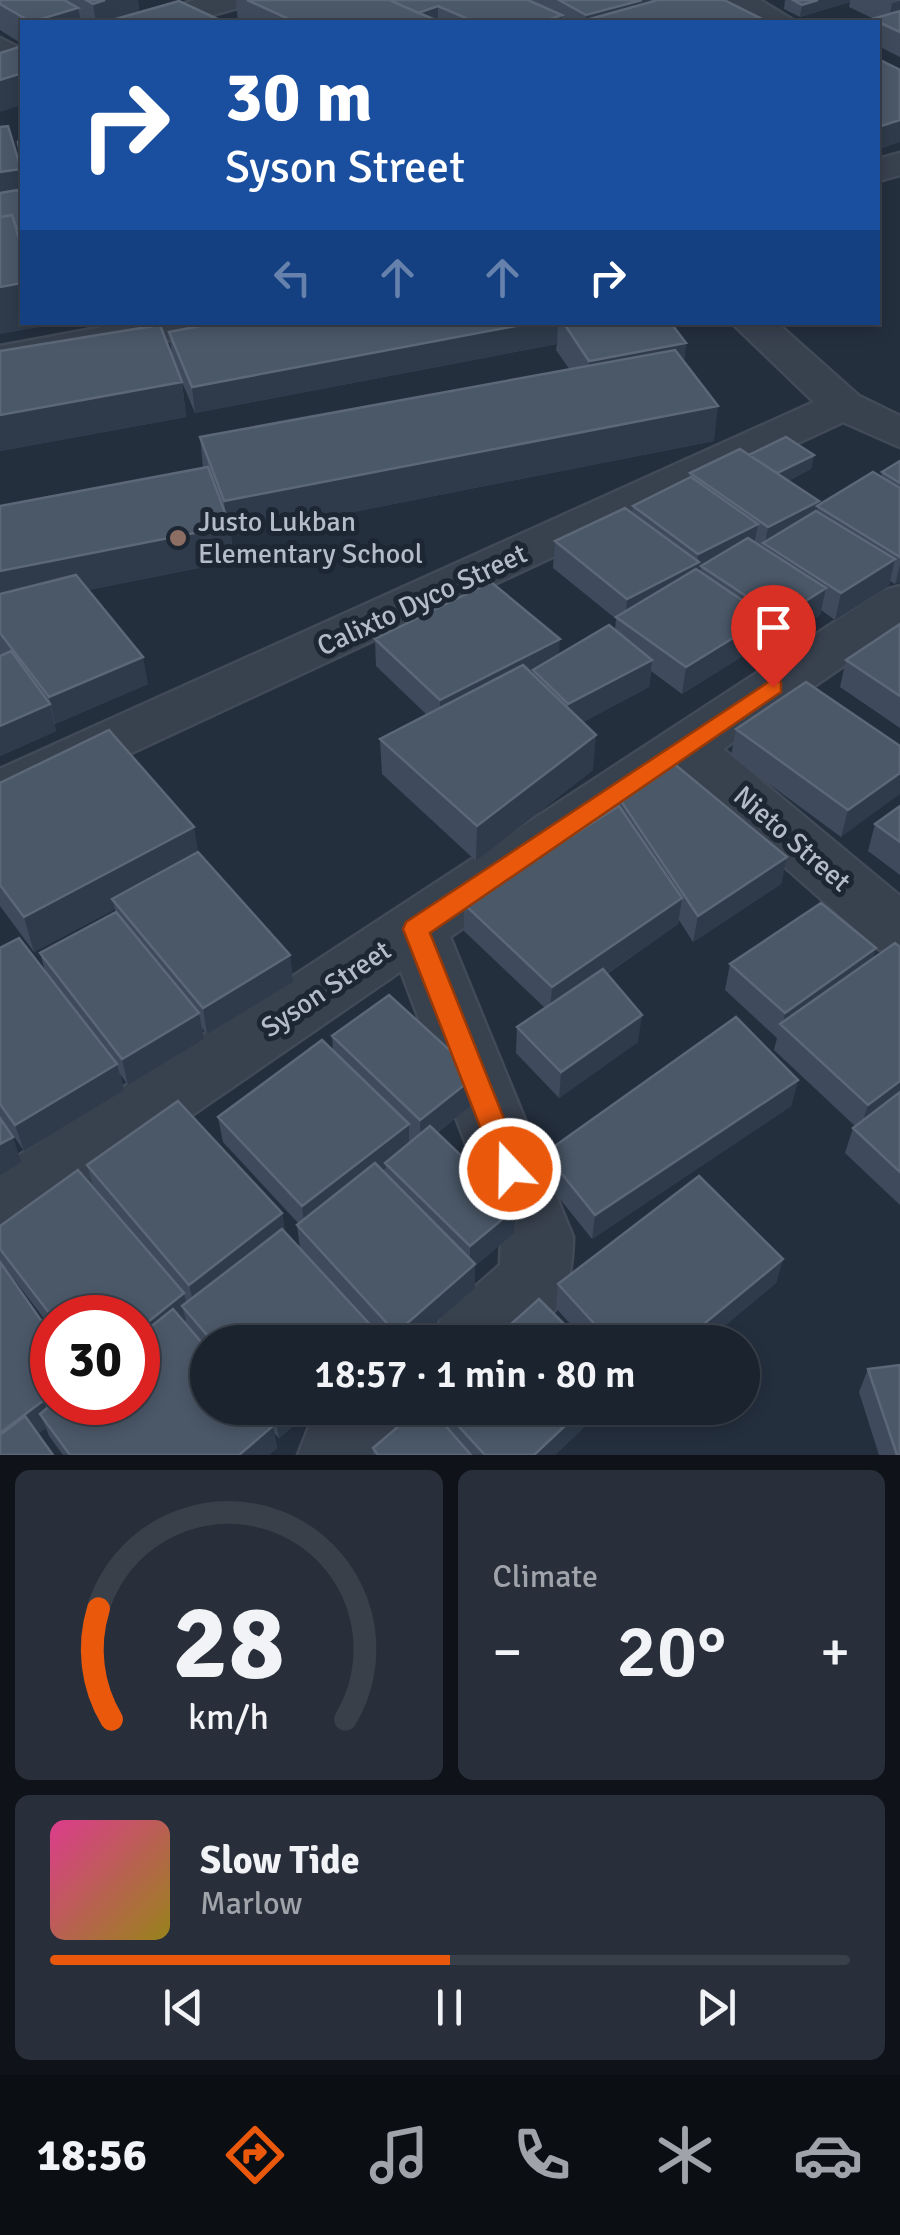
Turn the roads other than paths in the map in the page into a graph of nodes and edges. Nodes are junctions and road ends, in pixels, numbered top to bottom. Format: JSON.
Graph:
{"nodes":[{"id":1,"x":230,"y":0,"type":"edge"},
{"id":2,"x":735,"y":0,"type":"edge"},
{"id":3,"x":176,"y":15,"type":"edge"},
{"id":4,"x":776,"y":20,"type":"edge"},
{"id":5,"x":186,"y":325,"type":"edge"},
{"id":6,"x":753,"y":325,"type":"edge"},
{"id":7,"x":0,"y":360,"type":"edge"},
{"id":8,"x":843,"y":405,"type":"junction"},
{"id":9,"x":900,"y":433,"type":"edge"},
{"id":10,"x":898,"y":608,"type":"edge"},
{"id":11,"x":684,"y":746,"type":"junction"},
{"id":12,"x":0,"y":793,"type":"edge"},
{"id":13,"x":416,"y":929,"type":"junction"},
{"id":14,"x":900,"y":932,"type":"edge"},
{"id":15,"x":0,"y":1207,"type":"edge"},
{"id":16,"x":489,"y":1325,"type":"edge"},
{"id":17,"x":373,"y":1425,"type":"edge"},
{"id":18,"x":338,"y":1455,"type":"edge"}],
"edges":[{"from":1,"to":3,"type":"street"},
{"from":2,"to":4,"type":"street"},
{"from":5,"to":7,"type":"street"},
{"from":6,"to":8,"type":"street"},
{"from":8,"to":9,"type":"street"},
{"from":8,"to":12,"type":"street","name":"Calixto Dyco Street"},
{"from":10,"to":11,"type":"street","name":"Syson Street"},
{"from":11,"to":13,"type":"street","name":"Syson Street"},
{"from":11,"to":14,"type":"street","name":"Nieto Street"},
{"from":13,"to":15,"type":"street","name":"Syson Street"},
{"from":13,"to":16,"type":"street"},
{"from":17,"to":18,"type":"street"}]}
